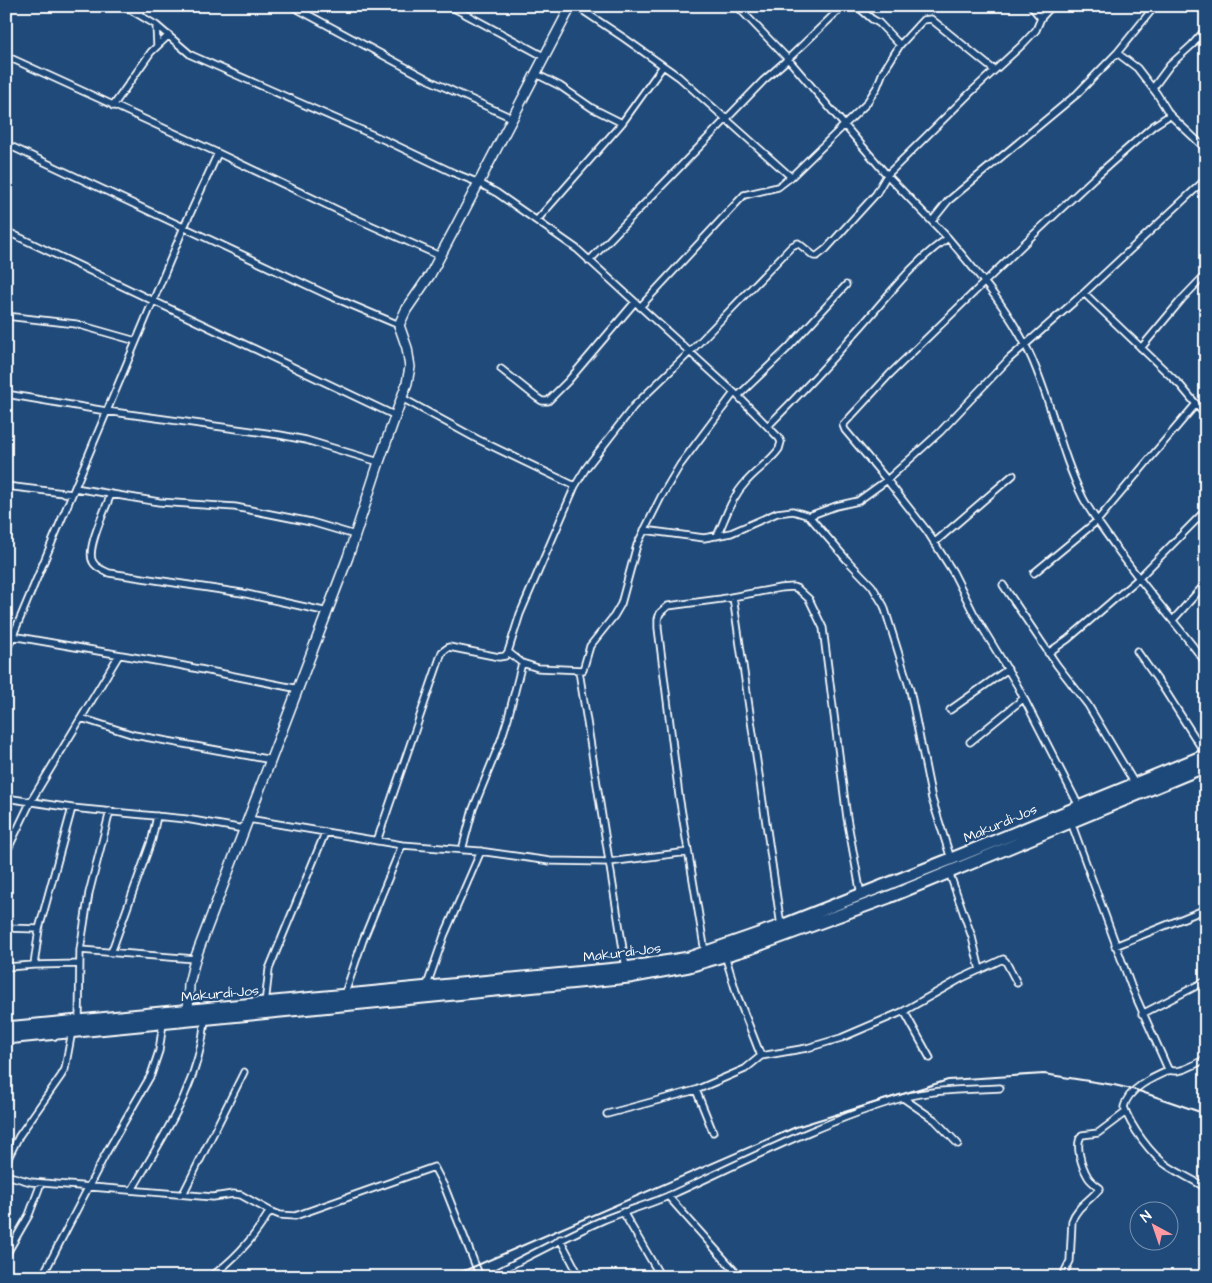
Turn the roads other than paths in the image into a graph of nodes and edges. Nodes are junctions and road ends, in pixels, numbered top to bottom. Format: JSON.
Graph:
{"nodes":[{"id":1,"x":124,"y":6,"type":"edge"},
{"id":2,"x":143,"y":6,"type":"edge"},
{"id":3,"x":292,"y":6,"type":"edge"},
{"id":4,"x":450,"y":6,"type":"edge"},
{"id":5,"x":571,"y":6,"type":"edge"},
{"id":6,"x":576,"y":6,"type":"edge"},
{"id":7,"x":737,"y":6,"type":"edge"},
{"id":8,"x":843,"y":6,"type":"edge"},
{"id":9,"x":857,"y":6,"type":"edge"},
{"id":10,"x":1031,"y":6,"type":"edge"},
{"id":11,"x":1052,"y":6,"type":"edge"},
{"id":12,"x":1155,"y":6,"type":"edge"},
{"id":13,"x":139,"y":15,"type":"junction"},
{"id":14,"x":1041,"y":18,"type":"junction"},
{"id":15,"x":156,"y":25,"type":"junction"},
{"id":16,"x":1206,"y":29,"type":"edge"},
{"id":17,"x":169,"y":35,"type":"junction"},
{"id":18,"x":900,"y":45,"type":"junction"},
{"id":19,"x":157,"y":46,"type":"junction"},
{"id":20,"x":1118,"y":53,"type":"junction"},
{"id":21,"x":6,"y":56,"type":"edge"},
{"id":22,"x":545,"y":57,"type":"junction"},
{"id":23,"x":788,"y":59,"type":"junction"},
{"id":24,"x":663,"y":66,"type":"junction"},
{"id":25,"x":994,"y":70,"type":"junction"},
{"id":26,"x":536,"y":74,"type":"junction"},
{"id":27,"x":1153,"y":88,"type":"junction"},
{"id":28,"x":113,"y":106,"type":"junction"},
{"id":29,"x":1170,"y":114,"type":"junction"},
{"id":30,"x":512,"y":118,"type":"junction"},
{"id":31,"x":725,"y":119,"type":"junction"},
{"id":32,"x":622,"y":123,"type":"junction"},
{"id":33,"x":843,"y":125,"type":"junction"},
{"id":34,"x":6,"y":144,"type":"edge"},
{"id":35,"x":1206,"y":149,"type":"edge"},
{"id":36,"x":218,"y":153,"type":"junction"},
{"id":37,"x":887,"y":175,"type":"junction"},
{"id":38,"x":791,"y":177,"type":"junction"},
{"id":39,"x":1206,"y":179,"type":"edge"},
{"id":40,"x":479,"y":183,"type":"junction"},
{"id":41,"x":537,"y":220,"type":"junction"},
{"id":42,"x":932,"y":221,"type":"junction"},
{"id":43,"x":184,"y":227,"type":"junction"},
{"id":44,"x":6,"y":231,"type":"edge"},
{"id":45,"x":948,"y":238,"type":"junction"},
{"id":46,"x":440,"y":256,"type":"junction"},
{"id":47,"x":589,"y":261,"type":"junction"},
{"id":48,"x":1206,"y":274,"type":"edge"},
{"id":49,"x":986,"y":282,"type":"junction"},
{"id":50,"x":846,"y":285,"type":"dead end"},
{"id":51,"x":1084,"y":293,"type":"junction"},
{"id":52,"x":153,"y":301,"type":"junction"},
{"id":53,"x":635,"y":302,"type":"junction"},
{"id":54,"x":640,"y":307,"type":"junction"},
{"id":55,"x":6,"y":316,"type":"edge"},
{"id":56,"x":399,"y":326,"type":"junction"},
{"id":57,"x":136,"y":341,"type":"junction"},
{"id":58,"x":1025,"y":345,"type":"junction"},
{"id":59,"x":1141,"y":348,"type":"junction"},
{"id":60,"x":690,"y":352,"type":"junction"},
{"id":61,"x":501,"y":369,"type":"dead end"},
{"id":62,"x":6,"y":394,"type":"edge"},
{"id":63,"x":736,"y":395,"type":"junction"},
{"id":64,"x":402,"y":398,"type":"junction"},
{"id":65,"x":1196,"y":404,"type":"junction"},
{"id":66,"x":106,"y":411,"type":"junction"},
{"id":67,"x":396,"y":416,"type":"junction"},
{"id":68,"x":1206,"y":416,"type":"edge"},
{"id":69,"x":768,"y":426,"type":"junction"},
{"id":70,"x":379,"y":462,"type":"junction"},
{"id":71,"x":1013,"y":475,"type":"dead end"},
{"id":72,"x":887,"y":480,"type":"junction"},
{"id":73,"x":6,"y":486,"type":"edge"},
{"id":74,"x":575,"y":486,"type":"junction"},
{"id":75,"x":74,"y":491,"type":"junction"},
{"id":76,"x":111,"y":494,"type":"junction"},
{"id":77,"x":1206,"y":510,"type":"edge"},
{"id":78,"x":809,"y":516,"type":"junction"},
{"id":79,"x":724,"y":520,"type":"junction"},
{"id":80,"x":1097,"y":521,"type":"junction"},
{"id":81,"x":644,"y":530,"type":"junction"},
{"id":82,"x":731,"y":533,"type":"junction"},
{"id":83,"x":355,"y":535,"type":"junction"},
{"id":84,"x":717,"y":536,"type":"junction"},
{"id":85,"x":934,"y":543,"type":"junction"},
{"id":86,"x":1034,"y":573,"type":"dead end"},
{"id":87,"x":1138,"y":579,"type":"junction"},
{"id":88,"x":1206,"y":583,"type":"edge"},
{"id":89,"x":1003,"y":585,"type":"dead end"},
{"id":90,"x":733,"y":597,"type":"junction"},
{"id":91,"x":328,"y":612,"type":"junction"},
{"id":92,"x":1173,"y":620,"type":"junction"},
{"id":93,"x":10,"y":636,"type":"edge"},
{"id":94,"x":1137,"y":651,"type":"dead end"},
{"id":95,"x":6,"y":652,"type":"edge"},
{"id":96,"x":508,"y":652,"type":"junction"},
{"id":97,"x":1048,"y":653,"type":"junction"},
{"id":98,"x":119,"y":656,"type":"junction"},
{"id":99,"x":522,"y":663,"type":"junction"},
{"id":100,"x":1206,"y":663,"type":"edge"},
{"id":101,"x":1008,"y":669,"type":"junction"},
{"id":102,"x":579,"y":671,"type":"junction"},
{"id":103,"x":299,"y":689,"type":"junction"},
{"id":104,"x":1024,"y":698,"type":"junction"},
{"id":105,"x":950,"y":710,"type":"dead end"},
{"id":106,"x":81,"y":718,"type":"junction"},
{"id":107,"x":970,"y":742,"type":"dead end"},
{"id":108,"x":1206,"y":755,"type":"edge"},
{"id":109,"x":272,"y":760,"type":"junction"},
{"id":110,"x":1206,"y":766,"type":"edge"},
{"id":111,"x":1134,"y":784,"type":"junction"},
{"id":112,"x":6,"y":798,"type":"edge"},
{"id":113,"x":32,"y":802,"type":"junction"},
{"id":114,"x":1079,"y":806,"type":"junction"},
{"id":115,"x":72,"y":808,"type":"junction"},
{"id":116,"x":110,"y":811,"type":"junction"},
{"id":117,"x":157,"y":816,"type":"junction"},
{"id":118,"x":248,"y":819,"type":"junction"},
{"id":119,"x":1071,"y":822,"type":"junction"},
{"id":120,"x":244,"y":830,"type":"junction"},
{"id":121,"x":325,"y":833,"type":"junction"},
{"id":122,"x":378,"y":841,"type":"junction"},
{"id":123,"x":402,"y":845,"type":"junction"},
{"id":124,"x":462,"y":850,"type":"junction"},
{"id":125,"x":481,"y":851,"type":"junction"},
{"id":126,"x":688,"y":852,"type":"junction"},
{"id":127,"x":6,"y":853,"type":"edge"},
{"id":128,"x":952,"y":859,"type":"junction"},
{"id":129,"x":609,"y":862,"type":"junction"},
{"id":130,"x":949,"y":872,"type":"junction"},
{"id":131,"x":862,"y":900,"type":"junction"},
{"id":132,"x":1206,"y":909,"type":"edge"},
{"id":133,"x":781,"y":926,"type":"junction"},
{"id":134,"x":6,"y":928,"type":"edge"},
{"id":135,"x":39,"y":929,"type":"junction"},
{"id":136,"x":1115,"y":946,"type":"junction"},
{"id":137,"x":80,"y":950,"type":"junction"},
{"id":138,"x":705,"y":952,"type":"junction"},
{"id":139,"x":111,"y":953,"type":"junction"},
{"id":140,"x":725,"y":956,"type":"junction"},
{"id":141,"x":195,"y":959,"type":"junction"},
{"id":142,"x":80,"y":964,"type":"junction"},
{"id":143,"x":34,"y":965,"type":"junction"},
{"id":144,"x":6,"y":967,"type":"edge"},
{"id":145,"x":626,"y":968,"type":"junction"},
{"id":146,"x":980,"y":970,"type":"junction"},
{"id":147,"x":1206,"y":981,"type":"edge"},
{"id":148,"x":1018,"y":983,"type":"dead end"},
{"id":149,"x":426,"y":988,"type":"junction"},
{"id":150,"x":344,"y":996,"type":"junction"},
{"id":151,"x":265,"y":1004,"type":"junction"},
{"id":152,"x":904,"y":1011,"type":"junction"},
{"id":153,"x":1142,"y":1014,"type":"junction"},
{"id":154,"x":188,"y":1016,"type":"junction"},
{"id":155,"x":205,"y":1019,"type":"junction"},
{"id":156,"x":79,"y":1021,"type":"junction"},
{"id":157,"x":163,"y":1024,"type":"junction"},
{"id":158,"x":6,"y":1028,"type":"edge"},
{"id":159,"x":72,"y":1031,"type":"junction"},
{"id":160,"x":6,"y":1038,"type":"edge"},
{"id":161,"x":761,"y":1056,"type":"junction"},
{"id":162,"x":930,"y":1058,"type":"dead end"},
{"id":163,"x":1206,"y":1059,"type":"edge"},
{"id":164,"x":1170,"y":1070,"type":"junction"},
{"id":165,"x":244,"y":1072,"type":"dead end"},
{"id":166,"x":1000,"y":1088,"type":"dead end"},
{"id":167,"x":696,"y":1090,"type":"junction"},
{"id":168,"x":903,"y":1098,"type":"junction"},
{"id":169,"x":1126,"y":1112,"type":"junction"},
{"id":170,"x":607,"y":1114,"type":"dead end"},
{"id":171,"x":713,"y":1132,"type":"dead end"},
{"id":172,"x":958,"y":1144,"type":"dead end"},
{"id":173,"x":6,"y":1162,"type":"edge"},
{"id":174,"x":6,"y":1175,"type":"edge"},
{"id":175,"x":41,"y":1183,"type":"junction"},
{"id":176,"x":88,"y":1186,"type":"junction"},
{"id":177,"x":1206,"y":1188,"type":"edge"},
{"id":178,"x":132,"y":1190,"type":"junction"},
{"id":179,"x":183,"y":1194,"type":"junction"},
{"id":180,"x":668,"y":1196,"type":"junction"},
{"id":181,"x":270,"y":1211,"type":"junction"},
{"id":182,"x":623,"y":1212,"type":"junction"},
{"id":183,"x":560,"y":1239,"type":"junction"},
{"id":184,"x":6,"y":1255,"type":"edge"},
{"id":185,"x":42,"y":1277,"type":"edge"},
{"id":186,"x":210,"y":1277,"type":"edge"},
{"id":187,"x":480,"y":1277,"type":"edge"},
{"id":188,"x":488,"y":1277,"type":"edge"},
{"id":189,"x":580,"y":1277,"type":"edge"},
{"id":190,"x":661,"y":1277,"type":"edge"},
{"id":191,"x":740,"y":1277,"type":"edge"},
{"id":192,"x":1062,"y":1277,"type":"edge"}],
"edges":[{"from":1,"to":13,"type":"street"},
{"from":2,"to":13,"type":"street"},
{"from":3,"to":30,"type":"street"},
{"from":4,"to":22,"type":"street"},
{"from":5,"to":22,"type":"street"},
{"from":6,"to":24,"type":"street"},
{"from":7,"to":23,"type":"street"},
{"from":8,"to":23,"type":"street"},
{"from":9,"to":18,"type":"street"},
{"from":10,"to":14,"type":"street"},
{"from":11,"to":14,"type":"street"},
{"from":12,"to":20,"type":"street"},
{"from":13,"to":15,"type":"street"},
{"from":14,"to":25,"type":"street"},
{"from":15,"to":17,"type":"street"},
{"from":15,"to":19,"type":"street"},
{"from":16,"to":27,"type":"street"},
{"from":17,"to":19,"type":"street"},
{"from":17,"to":40,"type":"street"},
{"from":18,"to":25,"type":"street"},
{"from":18,"to":33,"type":"street"},
{"from":19,"to":28,"type":"street"},
{"from":20,"to":27,"type":"street"},
{"from":20,"to":42,"type":"street"},
{"from":21,"to":28,"type":"street"},
{"from":22,"to":26,"type":"street"},
{"from":23,"to":31,"type":"street"},
{"from":23,"to":33,"type":"street"},
{"from":24,"to":31,"type":"street"},
{"from":24,"to":32,"type":"street"},
{"from":25,"to":37,"type":"street"},
{"from":26,"to":30,"type":"street"},
{"from":26,"to":32,"type":"street"},
{"from":27,"to":29,"type":"street"},
{"from":28,"to":36,"type":"street"},
{"from":29,"to":35,"type":"street"},
{"from":29,"to":49,"type":"street"},
{"from":30,"to":40,"type":"street"},
{"from":31,"to":38,"type":"street"},
{"from":31,"to":47,"type":"street"},
{"from":32,"to":41,"type":"street"},
{"from":33,"to":37,"type":"street"},
{"from":33,"to":38,"type":"street"},
{"from":34,"to":43,"type":"street"},
{"from":36,"to":43,"type":"street"},
{"from":36,"to":46,"type":"street"},
{"from":37,"to":42,"type":"street"},
{"from":37,"to":60,"type":"street"},
{"from":38,"to":54,"type":"street"},
{"from":39,"to":51,"type":"street"},
{"from":40,"to":41,"type":"street"},
{"from":40,"to":46,"type":"street"},
{"from":41,"to":47,"type":"street"},
{"from":42,"to":45,"type":"street"},
{"from":43,"to":52,"type":"street"},
{"from":43,"to":56,"type":"street"},
{"from":44,"to":52,"type":"street"},
{"from":45,"to":49,"type":"street"},
{"from":45,"to":69,"type":"street"},
{"from":46,"to":56,"type":"street"},
{"from":47,"to":53,"type":"street"},
{"from":48,"to":59,"type":"street"},
{"from":49,"to":58,"type":"street"},
{"from":49,"to":72,"type":"street"},
{"from":50,"to":63,"type":"street"},
{"from":51,"to":58,"type":"street"},
{"from":51,"to":59,"type":"street"},
{"from":52,"to":57,"type":"street"},
{"from":52,"to":67,"type":"street"},
{"from":53,"to":54,"type":"street"},
{"from":53,"to":61,"type":"street"},
{"from":54,"to":60,"type":"street"},
{"from":55,"to":57,"type":"street"},
{"from":56,"to":64,"type":"street"},
{"from":57,"to":66,"type":"street"},
{"from":58,"to":72,"type":"street"},
{"from":58,"to":80,"type":"street"},
{"from":59,"to":65,"type":"street"},
{"from":60,"to":63,"type":"street"},
{"from":60,"to":74,"type":"street"},
{"from":62,"to":66,"type":"street"},
{"from":63,"to":69,"type":"street"},
{"from":63,"to":81,"type":"street"},
{"from":64,"to":67,"type":"street"},
{"from":64,"to":74,"type":"street"},
{"from":65,"to":68,"type":"street"},
{"from":65,"to":80,"type":"street"},
{"from":66,"to":70,"type":"street"},
{"from":66,"to":75,"type":"street"},
{"from":67,"to":70,"type":"street"},
{"from":69,"to":79,"type":"street"},
{"from":70,"to":83,"type":"street"},
{"from":71,"to":85,"type":"street"},
{"from":72,"to":78,"type":"street"},
{"from":72,"to":85,"type":"street"},
{"from":73,"to":75,"type":"street"},
{"from":74,"to":96,"type":"street"},
{"from":75,"to":76,"type":"street"},
{"from":75,"to":93,"type":"street"},
{"from":76,"to":83,"type":"street"},
{"from":76,"to":91,"type":"street"},
{"from":77,"to":87,"type":"street"},
{"from":78,"to":82,"type":"street"},
{"from":78,"to":128,"type":"street"},
{"from":79,"to":82,"type":"street"},
{"from":79,"to":84,"type":"street"},
{"from":80,"to":86,"type":"street"},
{"from":80,"to":87,"type":"street"},
{"from":81,"to":84,"type":"street"},
{"from":81,"to":102,"type":"street"},
{"from":82,"to":84,"type":"street"},
{"from":83,"to":91,"type":"street"},
{"from":85,"to":101,"type":"street"},
{"from":87,"to":92,"type":"street"},
{"from":87,"to":97,"type":"street"},
{"from":88,"to":92,"type":"street"},
{"from":89,"to":97,"type":"street"},
{"from":90,"to":126,"type":"street"},
{"from":90,"to":131,"type":"street"},
{"from":90,"to":133,"type":"street"},
{"from":91,"to":103,"type":"street"},
{"from":92,"to":100,"type":"street"},
{"from":93,"to":95,"type":"street"},
{"from":93,"to":98,"type":"street"},
{"from":94,"to":108,"type":"street"},
{"from":96,"to":99,"type":"street"},
{"from":96,"to":122,"type":"street"},
{"from":97,"to":111,"type":"street"},
{"from":98,"to":103,"type":"street"},
{"from":98,"to":106,"type":"street"},
{"from":99,"to":102,"type":"street"},
{"from":99,"to":124,"type":"street"},
{"from":101,"to":104,"type":"street"},
{"from":101,"to":105,"type":"street"},
{"from":102,"to":129,"type":"street"},
{"from":103,"to":109,"type":"street"},
{"from":104,"to":107,"type":"street"},
{"from":104,"to":114,"type":"street"},
{"from":106,"to":109,"type":"street"},
{"from":106,"to":113,"type":"street"},
{"from":108,"to":111,"type":"highway","name":"Makurdi-Jos"},
{"from":109,"to":118,"type":"street"},
{"from":110,"to":119,"type":"highway","name":"Makurdi-Jos"},
{"from":111,"to":114,"type":"highway","name":"Makurdi-Jos"},
{"from":112,"to":113,"type":"street"},
{"from":113,"to":115,"type":"street"},
{"from":113,"to":127,"type":"street"},
{"from":114,"to":128,"type":"highway","name":"Makurdi-Jos"},
{"from":115,"to":116,"type":"street"},
{"from":115,"to":135,"type":"street"},
{"from":116,"to":117,"type":"street"},
{"from":116,"to":137,"type":"street"},
{"from":117,"to":120,"type":"street"},
{"from":117,"to":139,"type":"street"},
{"from":118,"to":120,"type":"street"},
{"from":118,"to":121,"type":"street"},
{"from":119,"to":130,"type":"highway","name":"Makurdi-Jos"},
{"from":119,"to":136,"type":"street"},
{"from":120,"to":141,"type":"street"},
{"from":121,"to":122,"type":"street"},
{"from":121,"to":151,"type":"street"},
{"from":122,"to":123,"type":"street"},
{"from":123,"to":124,"type":"street"},
{"from":123,"to":150,"type":"street"},
{"from":124,"to":125,"type":"street"},
{"from":125,"to":129,"type":"street"},
{"from":125,"to":149,"type":"street"},
{"from":126,"to":129,"type":"street"},
{"from":126,"to":138,"type":"street"},
{"from":128,"to":131,"type":"highway","name":"Makurdi-Jos"},
{"from":129,"to":145,"type":"street"},
{"from":130,"to":131,"type":"highway","name":"Makurdi-Jos"},
{"from":130,"to":146,"type":"street"},
{"from":131,"to":133,"type":"highway","name":"Makurdi-Jos"},
{"from":131,"to":140,"type":"highway","name":"Makurdi-Jos"},
{"from":132,"to":136,"type":"street"},
{"from":133,"to":138,"type":"highway","name":"Makurdi-Jos"},
{"from":134,"to":135,"type":"street"},
{"from":135,"to":143,"type":"street"},
{"from":136,"to":153,"type":"street"},
{"from":137,"to":139,"type":"street"},
{"from":137,"to":142,"type":"street"},
{"from":138,"to":145,"type":"highway","name":"Makurdi-Jos"},
{"from":139,"to":141,"type":"street"},
{"from":140,"to":155,"type":"highway","name":"Makurdi-Jos"},
{"from":140,"to":161,"type":"street"},
{"from":141,"to":154,"type":"street"},
{"from":142,"to":143,"type":"street"},
{"from":142,"to":156,"type":"street"},
{"from":143,"to":144,"type":"street"},
{"from":145,"to":149,"type":"highway","name":"Makurdi-Jos"},
{"from":146,"to":148,"type":"street"},
{"from":146,"to":152,"type":"street"},
{"from":147,"to":153,"type":"street"},
{"from":149,"to":150,"type":"highway","name":"Makurdi-Jos"},
{"from":150,"to":151,"type":"highway","name":"Makurdi-Jos"},
{"from":151,"to":154,"type":"highway","name":"Makurdi-Jos"},
{"from":152,"to":161,"type":"street"},
{"from":152,"to":162,"type":"street"},
{"from":153,"to":164,"type":"street"},
{"from":154,"to":155,"type":"highway","name":"Makurdi-Jos"},
{"from":154,"to":156,"type":"highway","name":"Makurdi-Jos"},
{"from":154,"to":157,"type":"highway","name":"Makurdi-Jos"},
{"from":155,"to":178,"type":"street"},
{"from":156,"to":158,"type":"highway","name":"Makurdi-Jos"},
{"from":157,"to":159,"type":"highway","name":"Makurdi-Jos"},
{"from":157,"to":176,"type":"street"},
{"from":159,"to":160,"type":"highway","name":"Makurdi-Jos"},
{"from":159,"to":173,"type":"street"},
{"from":161,"to":167,"type":"street"},
{"from":163,"to":164,"type":"street"},
{"from":164,"to":169,"type":"street"},
{"from":165,"to":179,"type":"street"},
{"from":166,"to":168,"type":"street"},
{"from":167,"to":170,"type":"street"},
{"from":167,"to":171,"type":"street"},
{"from":168,"to":172,"type":"street"},
{"from":168,"to":180,"type":"street"},
{"from":169,"to":177,"type":"street"},
{"from":169,"to":192,"type":"street"},
{"from":174,"to":175,"type":"street"},
{"from":175,"to":176,"type":"street"},
{"from":175,"to":184,"type":"street"},
{"from":176,"to":178,"type":"street"},
{"from":176,"to":185,"type":"street"},
{"from":178,"to":179,"type":"street"},
{"from":179,"to":181,"type":"street"},
{"from":180,"to":182,"type":"street"},
{"from":180,"to":191,"type":"street"},
{"from":181,"to":186,"type":"street"},
{"from":181,"to":187,"type":"street"},
{"from":182,"to":183,"type":"street"},
{"from":182,"to":190,"type":"street"},
{"from":183,"to":188,"type":"street"},
{"from":183,"to":189,"type":"street"}]}
